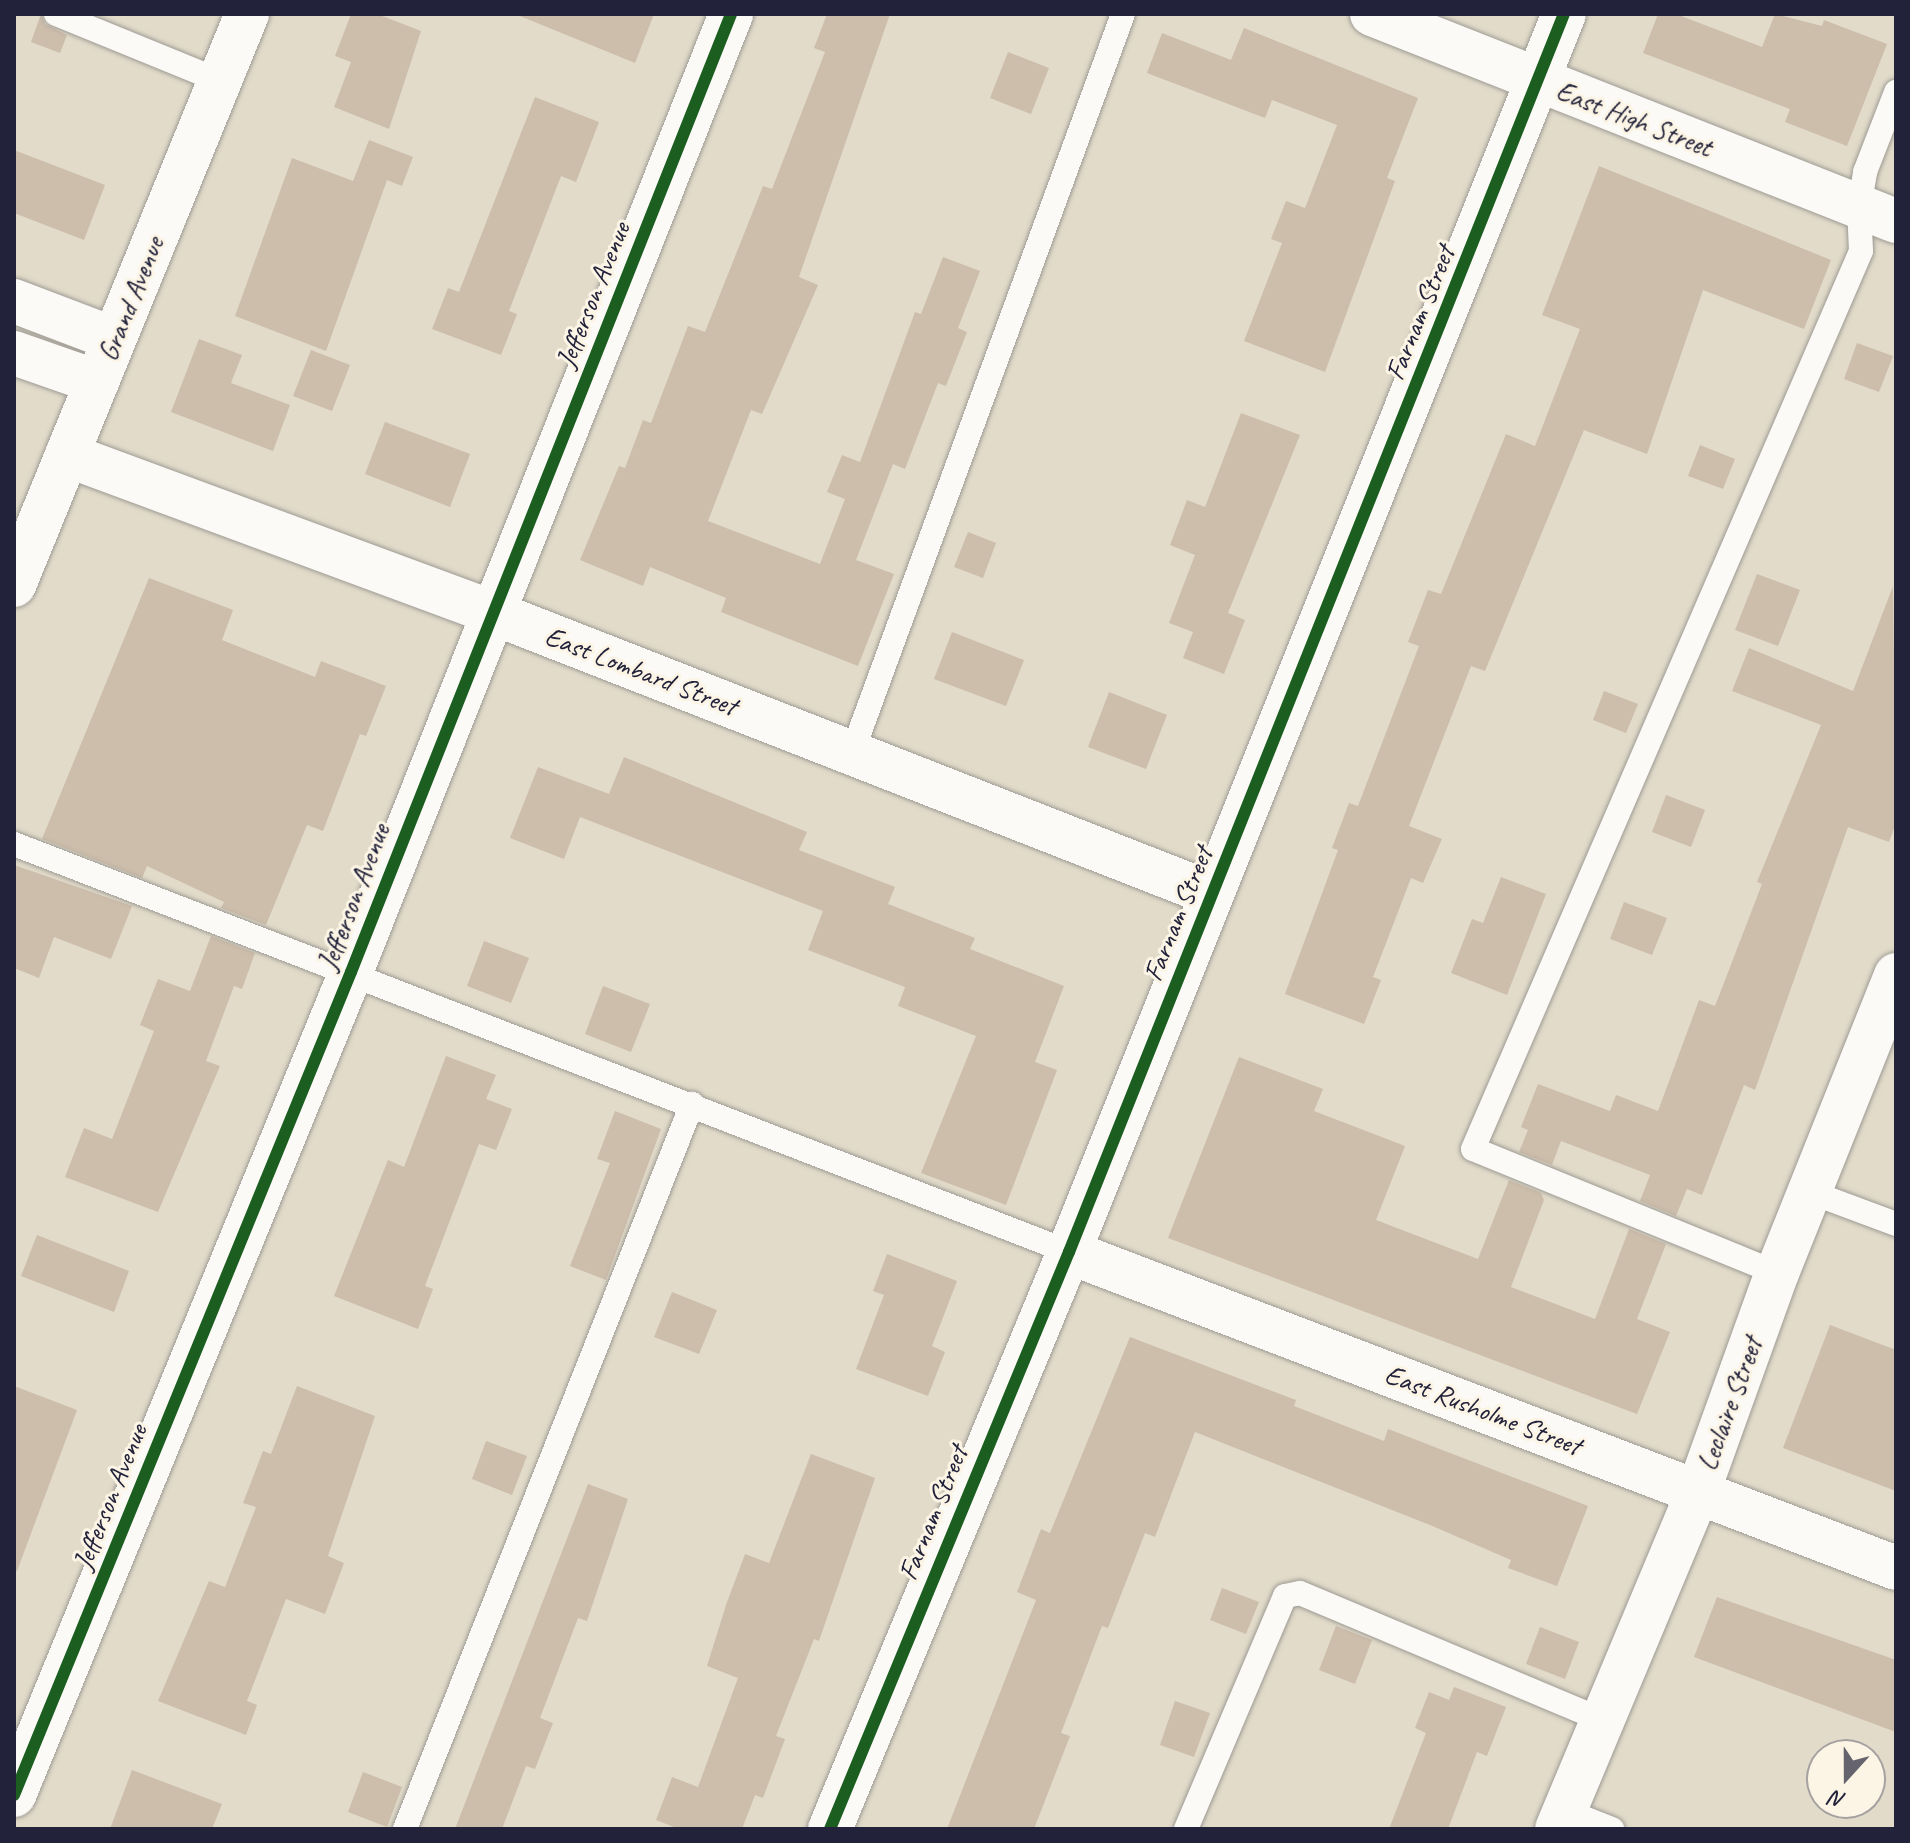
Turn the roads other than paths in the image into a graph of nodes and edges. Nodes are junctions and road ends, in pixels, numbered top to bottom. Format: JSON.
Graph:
{"nodes":[{"id":1,"x":56,"y":14,"type":"edge"},
{"id":2,"x":247,"y":14,"type":"edge"},
{"id":3,"x":731,"y":14,"type":"edge"},
{"id":4,"x":1123,"y":14,"type":"edge"},
{"id":5,"x":1372,"y":14,"type":"edge"},
{"id":6,"x":1564,"y":14,"type":"edge"},
{"id":7,"x":220,"y":81,"type":"junction"},
{"id":8,"x":1538,"y":81,"type":"junction"},
{"id":9,"x":1896,"y":92,"type":"edge"},
{"id":10,"x":1877,"y":214,"type":"edge"},
{"id":11,"x":14,"y":301,"type":"edge"},
{"id":12,"x":114,"y":339,"type":"junction"},
{"id":13,"x":14,"y":353,"type":"edge"},
{"id":14,"x":97,"y":382,"type":"junction"},
{"id":15,"x":67,"y":455,"type":"junction"},
{"id":16,"x":14,"y":585,"type":"edge"},
{"id":17,"x":491,"y":612,"type":"junction"},
{"id":18,"x":852,"y":753,"type":"junction"},
{"id":19,"x":14,"y":844,"type":"edge"},
{"id":20,"x":1212,"y":894,"type":"junction"},
{"id":21,"x":351,"y":972,"type":"junction"},
{"id":22,"x":1896,"y":975,"type":"edge"},
{"id":23,"x":692,"y":1104,"type":"junction"},
{"id":24,"x":1810,"y":1192,"type":"junction"},
{"id":25,"x":1896,"y":1224,"type":"edge"},
{"id":26,"x":1069,"y":1252,"type":"junction"},
{"id":27,"x":1777,"y":1273,"type":"junction"},
{"id":28,"x":1698,"y":1492,"type":"junction"},
{"id":29,"x":1896,"y":1568,"type":"edge"},
{"id":30,"x":1600,"y":1719,"type":"junction"},
{"id":31,"x":14,"y":1795,"type":"edge"},
{"id":32,"x":1560,"y":1820,"type":"edge"},
{"id":33,"x":405,"y":1829,"type":"edge"},
{"id":34,"x":830,"y":1829,"type":"edge"},
{"id":35,"x":1186,"y":1829,"type":"edge"},
{"id":36,"x":1612,"y":1829,"type":"edge"}],
"edges":[{"from":1,"to":7,"type":"lane"},
{"from":2,"to":7,"type":"street","name":"Grand Avenue"},
{"from":3,"to":17,"type":"street","name":"Jefferson Avenue"},
{"from":4,"to":18,"type":"lane"},
{"from":5,"to":8,"type":"street","name":"East High Street"},
{"from":6,"to":8,"type":"street","name":"Farnam Street"},
{"from":7,"to":12,"type":"street","name":"Grand Avenue"},
{"from":8,"to":10,"type":"street","name":"East High Street"},
{"from":8,"to":20,"type":"street","name":"Farnam Street"},
{"from":9,"to":10,"type":"lane"},
{"from":10,"to":27,"type":"lane"},
{"from":11,"to":12,"type":"street"},
{"from":12,"to":14,"type":"street","name":"Grand Avenue"},
{"from":13,"to":14,"type":"street"},
{"from":14,"to":15,"type":"street","name":"Grand Avenue"},
{"from":15,"to":16,"type":"street","name":"Grand Avenue"},
{"from":15,"to":17,"type":"street","name":"East Lombard Street"},
{"from":17,"to":18,"type":"street","name":"East Lombard Street"},
{"from":17,"to":21,"type":"street","name":"Jefferson Avenue"},
{"from":18,"to":20,"type":"street","name":"East Lombard Street"},
{"from":19,"to":21,"type":"lane"},
{"from":20,"to":26,"type":"street","name":"Farnam Street"},
{"from":21,"to":23,"type":"lane"},
{"from":21,"to":31,"type":"street","name":"Jefferson Avenue"},
{"from":22,"to":24,"type":"street","name":"Leclaire Street"},
{"from":23,"to":26,"type":"lane"},
{"from":23,"to":33,"type":"lane"},
{"from":24,"to":25,"type":"lane"},
{"from":24,"to":27,"type":"street","name":"Leclaire Street"},
{"from":26,"to":28,"type":"street","name":"East Rusholme Street"},
{"from":26,"to":34,"type":"street","name":"Farnam Street"},
{"from":27,"to":28,"type":"street","name":"Leclaire Street"},
{"from":28,"to":29,"type":"street","name":"East Rusholme Street"},
{"from":28,"to":30,"type":"street","name":"Leclaire Street"},
{"from":30,"to":32,"type":"street","name":"Leclaire Street"},
{"from":30,"to":35,"type":"lane"},
{"from":32,"to":36,"type":"lane"}]}
